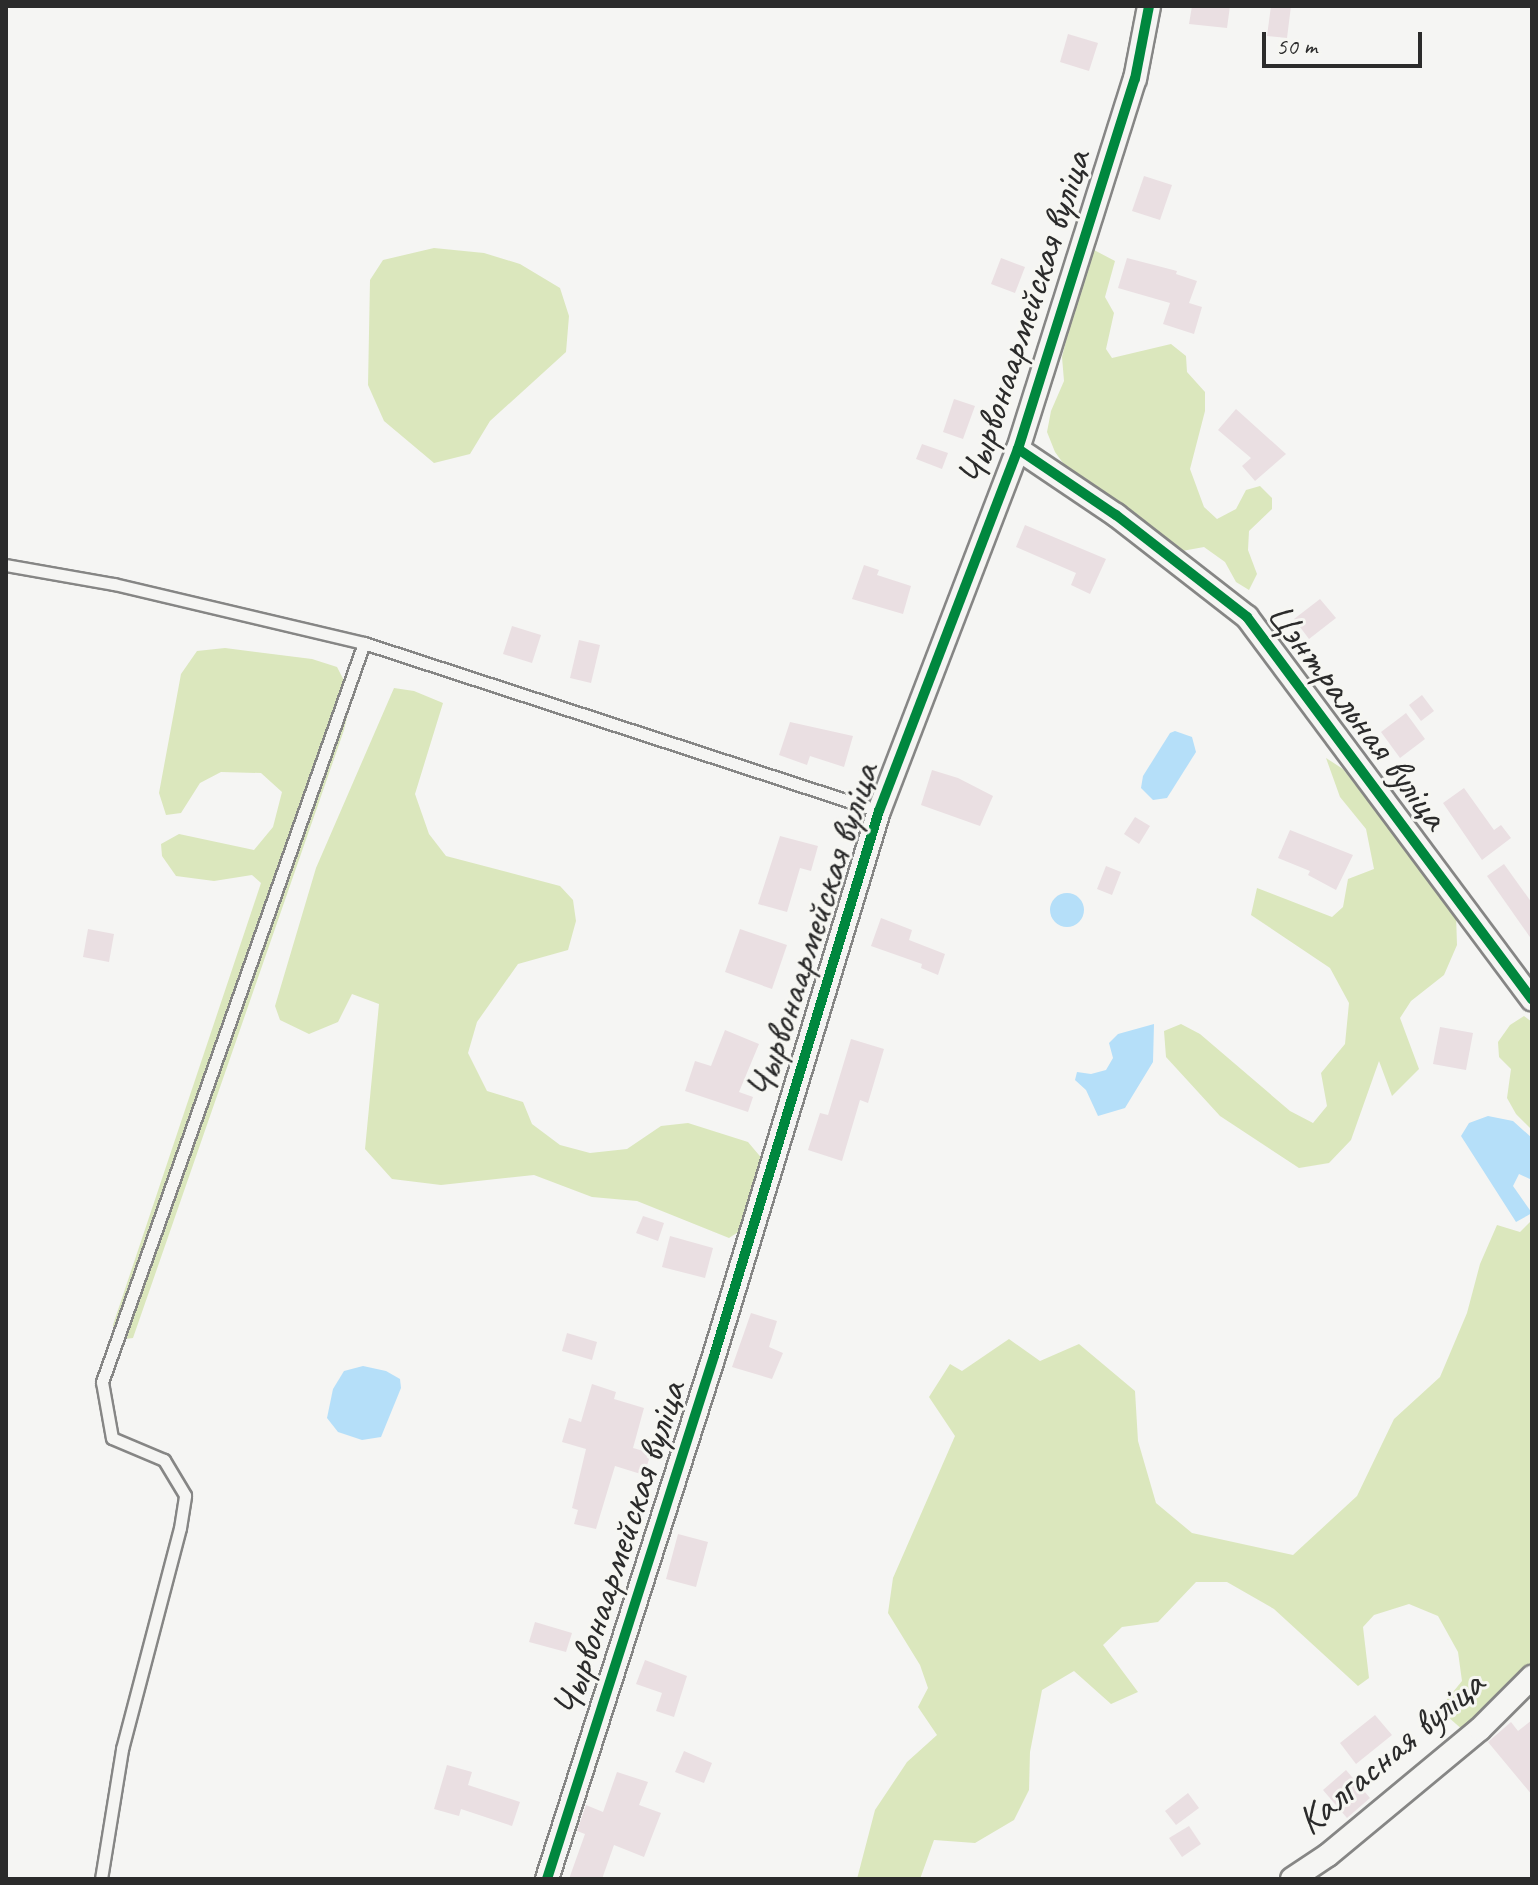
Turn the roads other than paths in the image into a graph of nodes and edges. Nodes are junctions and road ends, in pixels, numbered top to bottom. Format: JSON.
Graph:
{"nodes":[{"id":1,"x":1149,"y":6,"type":"edge"},
{"id":2,"x":1018,"y":449,"type":"junction"},
{"id":3,"x":6,"y":565,"type":"edge"},
{"id":4,"x":364,"y":643,"type":"junction"},
{"id":5,"x":879,"y":811,"type":"junction"},
{"id":6,"x":1532,"y":1000,"type":"edge"},
{"id":7,"x":1532,"y":1677,"type":"edge"},
{"id":8,"x":101,"y":1879,"type":"edge"},
{"id":9,"x":547,"y":1879,"type":"edge"},
{"id":10,"x":1292,"y":1879,"type":"edge"}],
"edges":[{"from":1,"to":2,"type":"street","name":"Чырвонаармейская вуліца"},
{"from":2,"to":5,"type":"street","name":"Чырвонаармейская вуліца"},
{"from":2,"to":6,"type":"street","name":"Цэнтральная вуліца"},
{"from":3,"to":4,"type":"lane"},
{"from":4,"to":5,"type":"lane"},
{"from":4,"to":8,"type":"lane"},
{"from":5,"to":9,"type":"street","name":"Чырвонаармейская вуліца"},
{"from":7,"to":10,"type":"street","name":"Калгасная вуліца"}]}
